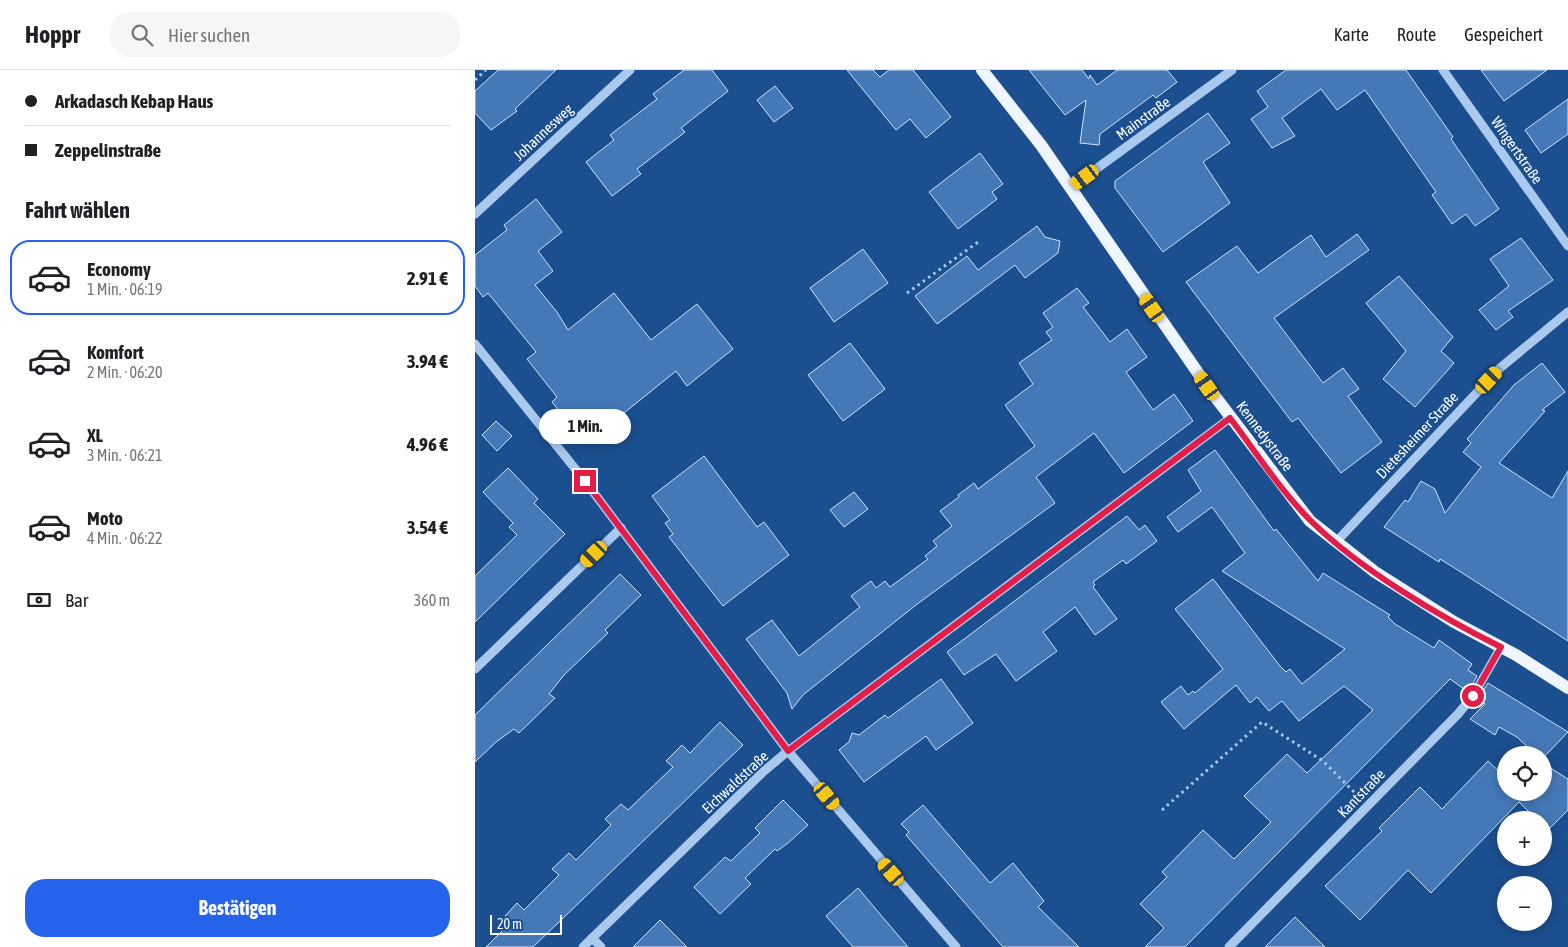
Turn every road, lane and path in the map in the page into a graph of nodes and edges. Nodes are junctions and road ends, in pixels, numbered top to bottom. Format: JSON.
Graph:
{"nodes":[{"id":1,"x":486,"y":70,"type":"edge"},
{"id":2,"x":630,"y":70,"type":"edge"},
{"id":3,"x":982,"y":70,"type":"edge"},
{"id":4,"x":1232,"y":70,"type":"edge"},
{"id":5,"x":1443,"y":70,"type":"edge"},
{"id":6,"x":475,"y":80,"type":"edge"},
{"id":7,"x":1070,"y":188,"type":"junction"},
{"id":8,"x":475,"y":214,"type":"edge"},
{"id":9,"x":981,"y":240,"type":"dead end"},
{"id":10,"x":1568,"y":246,"type":"edge"},
{"id":11,"x":907,"y":294,"type":"dead end"},
{"id":12,"x":1568,"y":312,"type":"edge"},
{"id":13,"x":475,"y":344,"type":"edge"},
{"id":14,"x":1230,"y":418,"type":"junction"},
{"id":15,"x":621,"y":528,"type":"junction"},
{"id":16,"x":1336,"y":542,"type":"junction"},
{"id":17,"x":1501,"y":647,"type":"junction"},
{"id":18,"x":475,"y":669,"type":"edge"},
{"id":19,"x":1568,"y":688,"type":"edge"},
{"id":20,"x":788,"y":751,"type":"junction"},
{"id":21,"x":1368,"y":806,"type":"junction"},
{"id":22,"x":1162,"y":810,"type":"dead end"},
{"id":23,"x":593,"y":938,"type":"junction"},
{"id":24,"x":583,"y":947,"type":"edge"},
{"id":25,"x":601,"y":947,"type":"edge"},
{"id":26,"x":956,"y":947,"type":"edge"},
{"id":27,"x":1229,"y":947,"type":"edge"}],
"edges":[{"from":1,"to":6,"type":"path"},
{"from":2,"to":8,"type":"street","name":"Johannesweg"},
{"from":3,"to":7,"type":"main road","name":"Kennedystraße"},
{"from":4,"to":7,"type":"street","name":"Mainstraße"},
{"from":5,"to":10,"type":"street","name":"Wingertstraße"},
{"from":7,"to":14,"type":"main road","name":"Kennedystraße"},
{"from":9,"to":11,"type":"path"},
{"from":12,"to":16,"type":"street","name":"Dietesheimer Straße"},
{"from":13,"to":15,"type":"street"},
{"from":14,"to":16,"type":"main road","name":"Kennedystraße"},
{"from":14,"to":20,"type":"street","name":"Eichwaldstraße"},
{"from":15,"to":18,"type":"street"},
{"from":15,"to":20,"type":"street"},
{"from":16,"to":17,"type":"main road","name":"Kennedystraße"},
{"from":17,"to":19,"type":"main road","name":"Kennedystraße"},
{"from":17,"to":21,"type":"street","name":"Kantstraße"},
{"from":20,"to":23,"type":"street","name":"Eichwaldstraße"},
{"from":20,"to":26,"type":"street"},
{"from":21,"to":22,"type":"path"},
{"from":21,"to":27,"type":"street","name":"Kantstraße"},
{"from":23,"to":24,"type":"street","name":"Eichwaldstraße"},
{"from":23,"to":25,"type":"street"}]}
